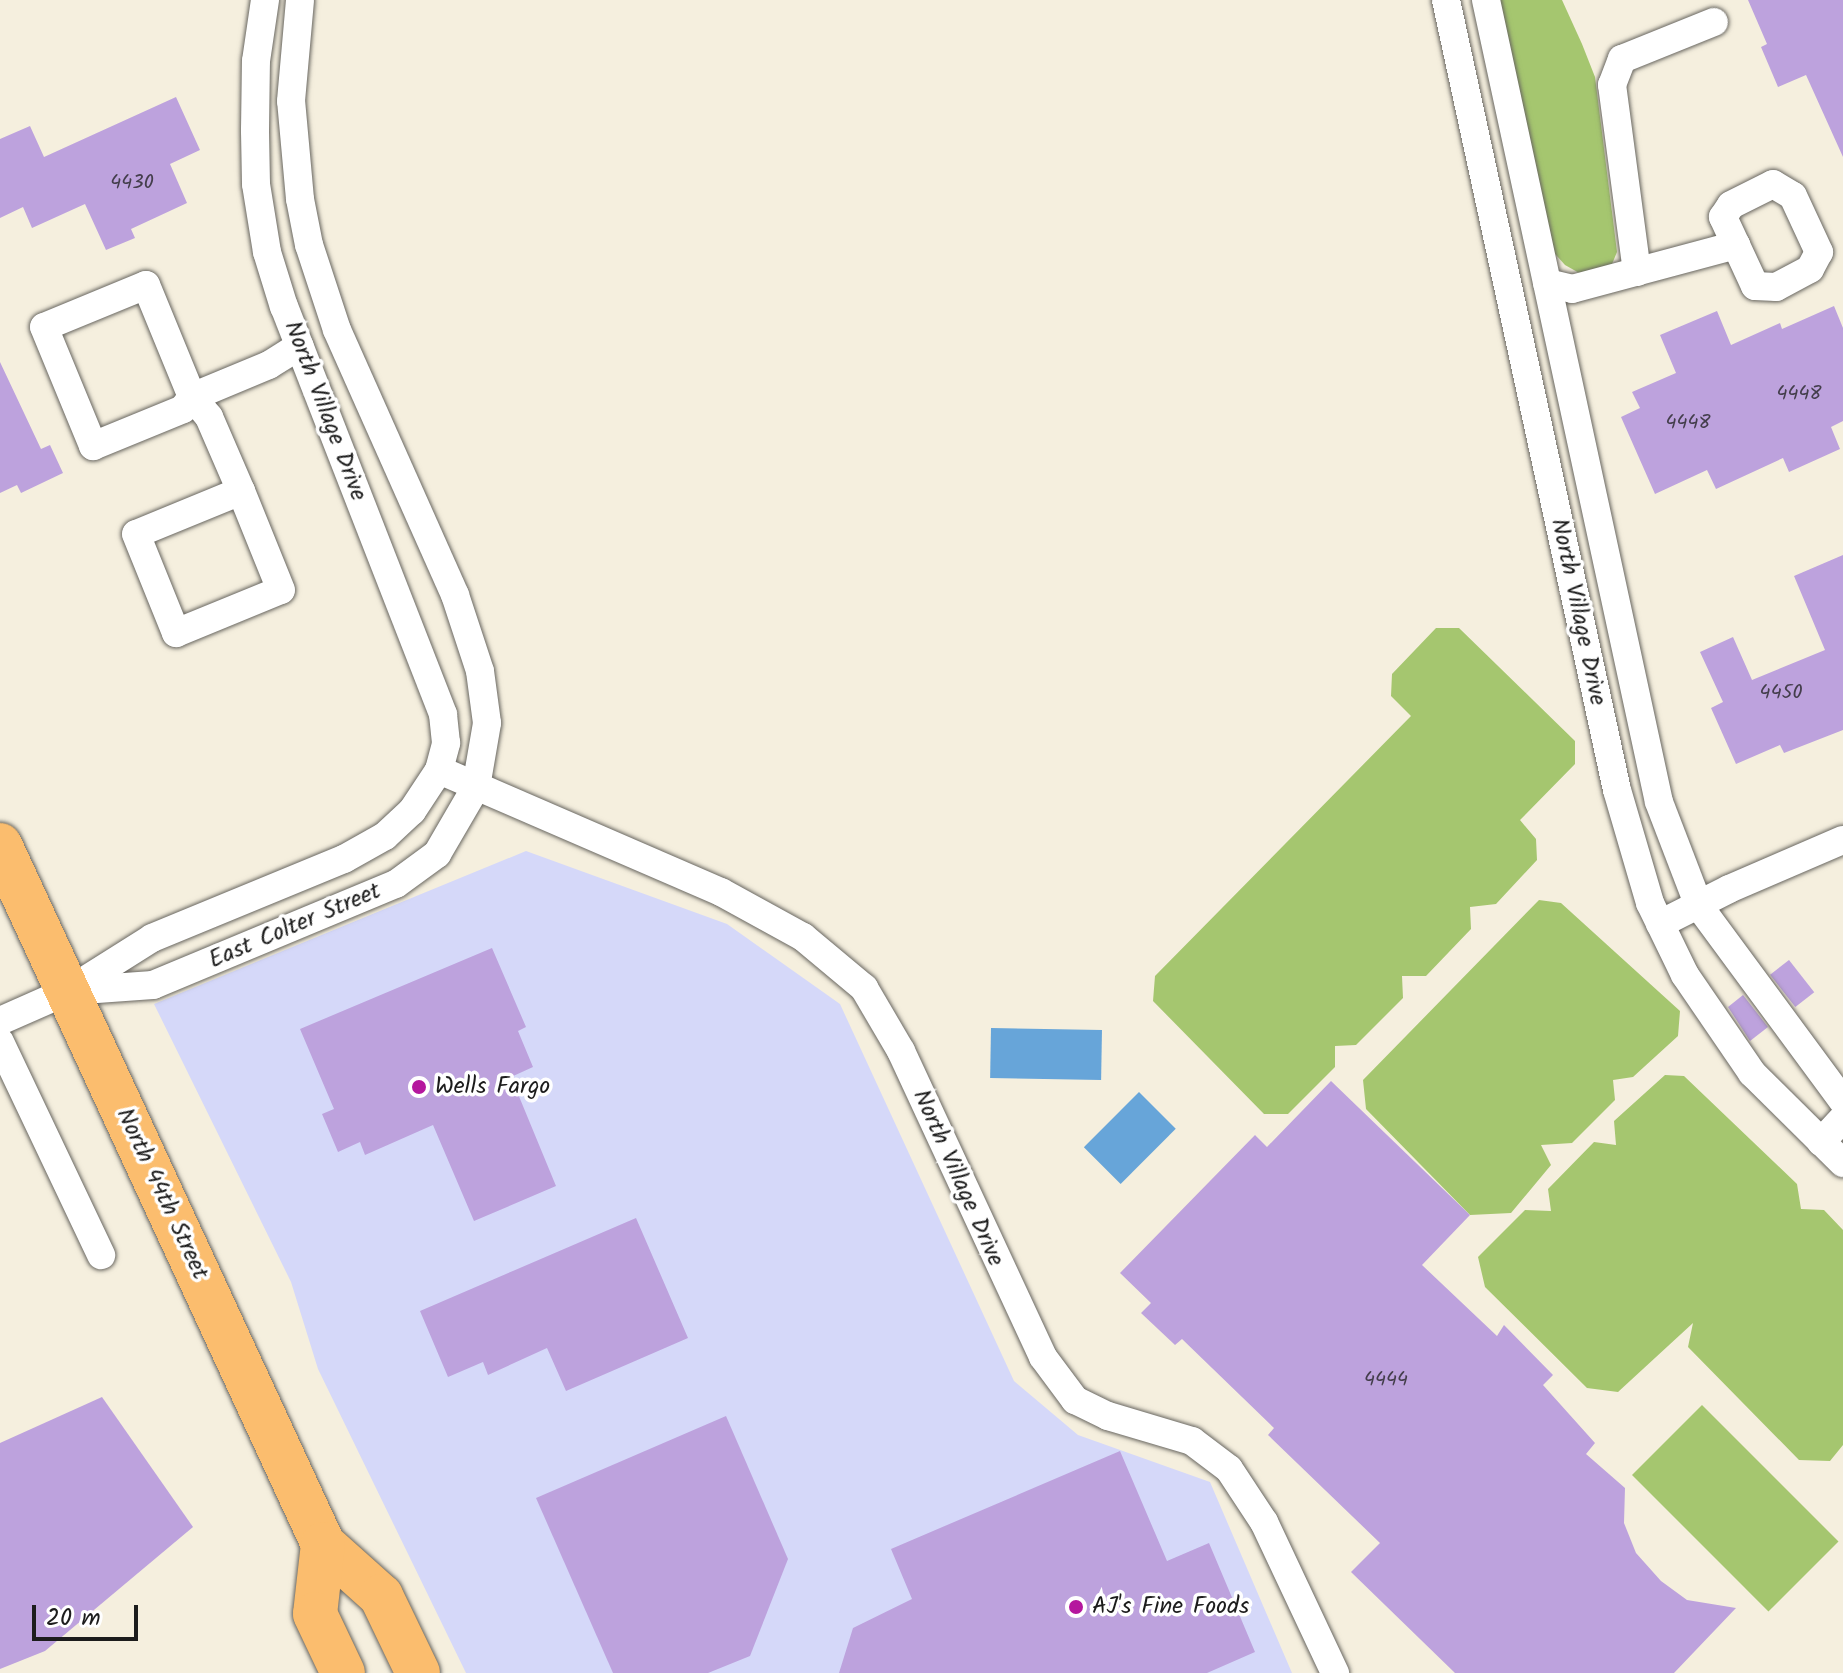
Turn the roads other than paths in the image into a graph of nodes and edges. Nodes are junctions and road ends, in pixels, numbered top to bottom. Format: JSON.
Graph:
{"nodes":[{"id":1,"x":265,"y":0,"type":"edge"},
{"id":2,"x":300,"y":0,"type":"edge"},
{"id":3,"x":1446,"y":0,"type":"edge"},
{"id":4,"x":1486,"y":0,"type":"edge"},
{"id":5,"x":1714,"y":22,"type":"dead end"},
{"id":6,"x":1736,"y":245,"type":"dead end"},
{"id":7,"x":1637,"y":272,"type":"junction"},
{"id":8,"x":1547,"y":283,"type":"junction"},
{"id":9,"x":300,"y":346,"type":"junction"},
{"id":10,"x":192,"y":397,"type":"junction"},
{"id":11,"x":241,"y":491,"type":"junction"},
{"id":12,"x":439,"y":770,"type":"junction"},
{"id":13,"x":476,"y":787,"type":"junction"},
{"id":14,"x":1843,"y":840,"type":"edge"},
{"id":15,"x":0,"y":845,"type":"edge"},
{"id":16,"x":1699,"y":906,"type":"junction"},
{"id":17,"x":1660,"y":924,"type":"junction"},
{"id":18,"x":68,"y":991,"type":"junction"},
{"id":19,"x":0,"y":1021,"type":"edge"},
{"id":20,"x":0,"y":1042,"type":"edge"},
{"id":21,"x":1843,"y":1101,"type":"edge"},
{"id":22,"x":1843,"y":1118,"type":"edge"},
{"id":23,"x":1821,"y":1142,"type":"junction"},
{"id":24,"x":1843,"y":1163,"type":"edge"},
{"id":25,"x":101,"y":1255,"type":"dead end"},
{"id":26,"x":323,"y":1544,"type":"junction"},
{"id":27,"x":343,"y":1673,"type":"edge"},
{"id":28,"x":418,"y":1673,"type":"edge"},
{"id":29,"x":1335,"y":1673,"type":"edge"}],
"edges":[{"from":1,"to":9,"type":"street","name":"North Village Drive"},
{"from":2,"to":13,"type":"street","name":"North Village Drive"},
{"from":3,"to":17,"type":"street","name":"North Village Drive"},
{"from":4,"to":8,"type":"street","name":"North Village Drive"},
{"from":5,"to":7,"type":"street"},
{"from":6,"to":7,"type":"street"},
{"from":7,"to":8,"type":"street"},
{"from":8,"to":16,"type":"street","name":"North Village Drive"},
{"from":9,"to":10,"type":"street"},
{"from":9,"to":12,"type":"street","name":"North Village Drive"},
{"from":10,"to":10,"type":"street"},
{"from":10,"to":11,"type":"street"},
{"from":11,"to":11,"type":"street"},
{"from":12,"to":13,"type":"street","name":"North Village Drive"},
{"from":12,"to":18,"type":"street","name":"East Colter Street"},
{"from":13,"to":18,"type":"street","name":"East Colter Street"},
{"from":13,"to":29,"type":"street","name":"North Village Drive"},
{"from":14,"to":16,"type":"street"},
{"from":15,"to":18,"type":"main road","name":"North 44th Street"},
{"from":16,"to":17,"type":"street"},
{"from":16,"to":21,"type":"street","name":"North Village Drive"},
{"from":17,"to":23,"type":"street","name":"North Village Drive"},
{"from":18,"to":19,"type":"street","name":"East Colter Street"},
{"from":18,"to":26,"type":"main road","name":"North 44th Street"},
{"from":20,"to":25,"type":"street"},
{"from":22,"to":23,"type":"street"},
{"from":23,"to":24,"type":"street","name":"North Village Drive"},
{"from":26,"to":27,"type":"main road"},
{"from":26,"to":28,"type":"main road","name":"North 44th Street"}]}
